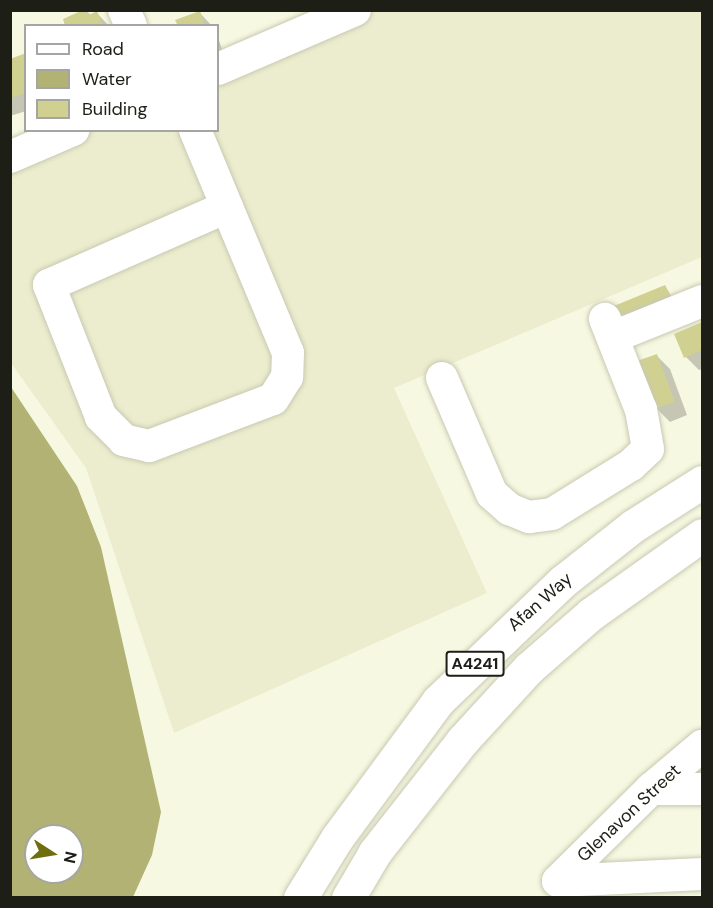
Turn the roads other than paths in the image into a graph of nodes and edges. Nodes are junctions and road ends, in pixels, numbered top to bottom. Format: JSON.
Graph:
{"nodes":[{"id":1,"x":356,"y":10,"type":"edge"},
{"id":2,"x":219,"y":69,"type":"edge"},
{"id":3,"x":68,"y":132,"type":"edge"},
{"id":4,"x":196,"y":132,"type":"edge"},
{"id":5,"x":10,"y":157,"type":"edge"},
{"id":6,"x":227,"y":207,"type":"junction"},
{"id":7,"x":702,"y":301,"type":"edge"},
{"id":8,"x":442,"y":378,"type":"dead end"},
{"id":9,"x":702,"y":482,"type":"edge"},
{"id":10,"x":702,"y":535,"type":"edge"},
{"id":11,"x":702,"y":746,"type":"edge"},
{"id":12,"x":651,"y":789,"type":"junction"},
{"id":13,"x":702,"y":789,"type":"edge"},
{"id":14,"x":702,"y":874,"type":"edge"},
{"id":15,"x":558,"y":889,"type":"edge"},
{"id":16,"x":300,"y":897,"type":"edge"},
{"id":17,"x":348,"y":897,"type":"edge"}],
"edges":[{"from":1,"to":2,"type":"street"},
{"from":3,"to":5,"type":"street"},
{"from":4,"to":6,"type":"street"},
{"from":6,"to":6,"type":"street"},
{"from":7,"to":8,"type":"street"},
{"from":9,"to":16,"type":"main road","name":"Afan Way","number":"A4241"},
{"from":10,"to":17,"type":"main road","number":"A4241"},
{"from":11,"to":12,"type":"street","name":"Glenavon Street"},
{"from":12,"to":13,"type":"street"},
{"from":12,"to":15,"type":"street","name":"Glenavon Street"},
{"from":14,"to":15,"type":"street"}]}
